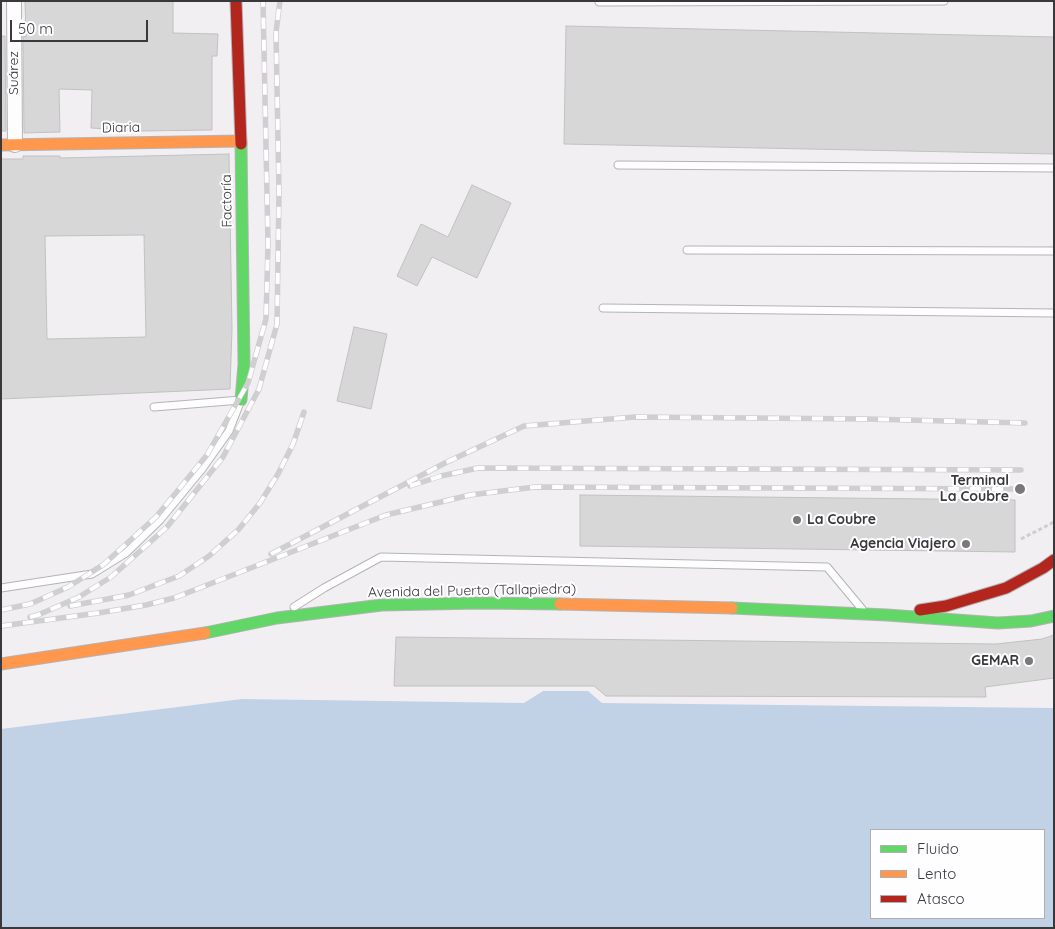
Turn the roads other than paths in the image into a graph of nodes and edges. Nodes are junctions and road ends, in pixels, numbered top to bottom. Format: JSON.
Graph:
{"nodes":[{"id":1,"x":14,"y":1,"type":"edge"},
{"id":2,"x":236,"y":1,"type":"edge"},
{"id":3,"x":944,"y":1,"type":"edge"},
{"id":4,"x":600,"y":2,"type":"edge"},
{"id":5,"x":241,"y":141,"type":"junction"},
{"id":6,"x":8,"y":145,"type":"edge"},
{"id":7,"x":618,"y":165,"type":"dead end"},
{"id":8,"x":1054,"y":168,"type":"edge"},
{"id":9,"x":687,"y":250,"type":"dead end"},
{"id":10,"x":1054,"y":251,"type":"edge"},
{"id":11,"x":603,"y":308,"type":"dead end"},
{"id":12,"x":1054,"y":313,"type":"edge"},
{"id":13,"x":241,"y":400,"type":"junction"},
{"id":14,"x":154,"y":407,"type":"dead end"},
{"id":15,"x":1054,"y":560,"type":"edge"},
{"id":16,"x":1,"y":588,"type":"edge"},
{"id":17,"x":867,"y":615,"type":"junction"},
{"id":18,"x":887,"y":615,"type":"junction"},
{"id":19,"x":1054,"y":616,"type":"edge"},
{"id":20,"x":277,"y":618,"type":"junction"},
{"id":21,"x":1,"y":664,"type":"edge"}],
"edges":[{"from":1,"to":6,"type":"street","name":"Suárez"},
{"from":2,"to":5,"type":"main road","name":"Factoría"},
{"from":3,"to":4,"type":"lane"},
{"from":5,"to":6,"type":"main road","name":"Diaria"},
{"from":5,"to":13,"type":"main road","name":"Factoría"},
{"from":7,"to":8,"type":"lane"},
{"from":9,"to":10,"type":"lane"},
{"from":11,"to":12,"type":"lane"},
{"from":13,"to":14,"type":"lane"},
{"from":13,"to":16,"type":"lane"},
{"from":15,"to":18,"type":"main road"},
{"from":17,"to":18,"type":"main road","name":"Avenida del Puerto (Tallapiedra)"},
{"from":17,"to":20,"type":"main road","name":"Avenida del Puerto (Tallapiedra)"},
{"from":17,"to":20,"type":"lane"},
{"from":18,"to":19,"type":"main road"},
{"from":20,"to":21,"type":"main road","name":"Avenida del Puerto (Tallapiedra)"}]}
